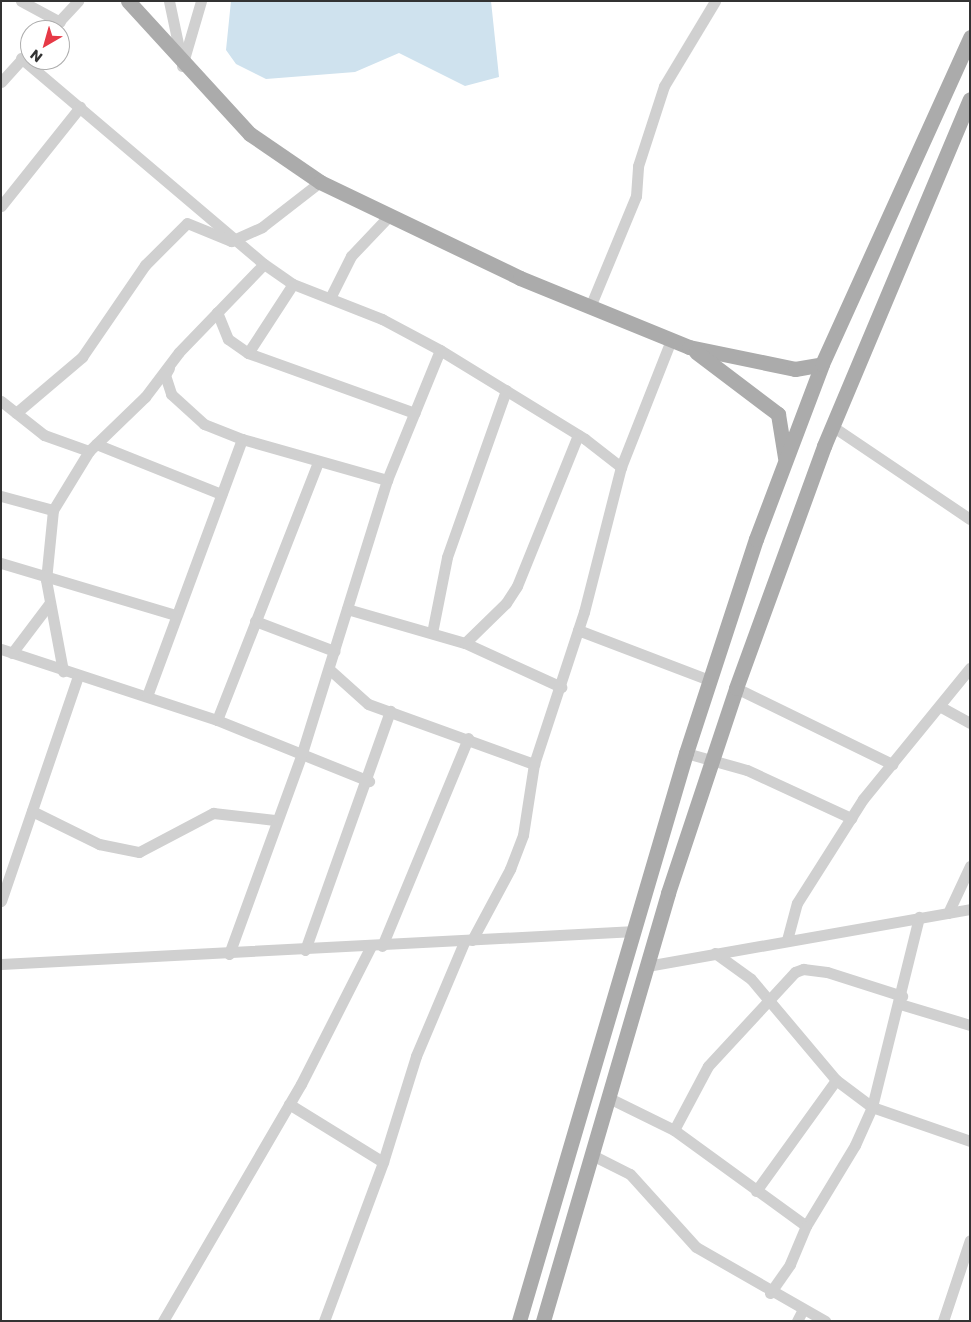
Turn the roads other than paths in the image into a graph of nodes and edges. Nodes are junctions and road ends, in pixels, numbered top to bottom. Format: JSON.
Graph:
{"nodes":[{"id":1,"x":21,"y":1,"type":"edge"},
{"id":2,"x":78,"y":1,"type":"edge"},
{"id":3,"x":128,"y":1,"type":"edge"},
{"id":4,"x":169,"y":1,"type":"edge"},
{"id":5,"x":200,"y":1,"type":"edge"},
{"id":6,"x":715,"y":1,"type":"edge"},
{"id":7,"x":56,"y":20,"type":"edge"},
{"id":8,"x":62,"y":20,"type":"edge"},
{"id":9,"x":970,"y":37,"type":"edge"},
{"id":10,"x":20,"y":59,"type":"edge"},
{"id":11,"x":182,"y":66,"type":"junction"},
{"id":12,"x":35,"y":70,"type":"edge"},
{"id":13,"x":1,"y":82,"type":"edge"},
{"id":14,"x":970,"y":99,"type":"edge"},
{"id":15,"x":80,"y":107,"type":"junction"},
{"id":16,"x":926,"y":132,"type":"junction"},
{"id":17,"x":950,"y":143,"type":"junction"},
{"id":18,"x":320,"y":182,"type":"junction"},
{"id":19,"x":1,"y":206,"type":"edge"},
{"id":20,"x":389,"y":216,"type":"junction"},
{"id":21,"x":231,"y":241,"type":"junction"},
{"id":22,"x":264,"y":264,"type":"junction"},
{"id":23,"x":293,"y":284,"type":"junction"},
{"id":24,"x":330,"y":298,"type":"junction"},
{"id":25,"x":590,"y":307,"type":"junction"},
{"id":26,"x":217,"y":312,"type":"junction"},
{"id":27,"x":671,"y":340,"type":"junction"},
{"id":28,"x":689,"y":347,"type":"junction"},
{"id":29,"x":440,"y":350,"type":"junction"},
{"id":30,"x":179,"y":352,"type":"junction"},
{"id":31,"x":248,"y":353,"type":"junction"},
{"id":32,"x":822,"y":364,"type":"junction"},
{"id":33,"x":506,"y":390,"type":"junction"},
{"id":34,"x":1,"y":401,"type":"edge"},
{"id":35,"x":16,"y":413,"type":"junction"},
{"id":36,"x":415,"y":414,"type":"junction"},
{"id":37,"x":832,"y":426,"type":"junction"},
{"id":38,"x":578,"y":435,"type":"junction"},
{"id":39,"x":242,"y":439,"type":"junction"},
{"id":40,"x":92,"y":448,"type":"junction"},
{"id":41,"x":318,"y":462,"type":"junction"},
{"id":42,"x":621,"y":467,"type":"junction"},
{"id":43,"x":786,"y":467,"type":"junction"},
{"id":44,"x":388,"y":480,"type":"junction"},
{"id":45,"x":221,"y":494,"type":"junction"},
{"id":46,"x":1,"y":496,"type":"edge"},
{"id":47,"x":53,"y":510,"type":"junction"},
{"id":48,"x":970,"y":519,"type":"edge"},
{"id":49,"x":1,"y":563,"type":"edge"},
{"id":50,"x":46,"y":580,"type":"junction"},
{"id":51,"x":49,"y":604,"type":"junction"},
{"id":52,"x":347,"y":609,"type":"junction"},
{"id":53,"x":175,"y":615,"type":"junction"},
{"id":54,"x":255,"y":621,"type":"junction"},
{"id":55,"x":578,"y":630,"type":"junction"},
{"id":56,"x":432,"y":633,"type":"junction"},
{"id":57,"x":465,"y":643,"type":"junction"},
{"id":58,"x":334,"y":651,"type":"junction"},
{"id":59,"x":5,"y":653,"type":"edge"},
{"id":60,"x":330,"y":668,"type":"junction"},
{"id":61,"x":970,"y":668,"type":"edge"},
{"id":62,"x":63,"y":671,"type":"junction"},
{"id":63,"x":78,"y":676,"type":"junction"},
{"id":64,"x":709,"y":680,"type":"junction"},
{"id":65,"x":561,"y":687,"type":"junction"},
{"id":66,"x":736,"y":688,"type":"junction"},
{"id":67,"x":147,"y":696,"type":"junction"},
{"id":68,"x":941,"y":706,"type":"junction"},
{"id":69,"x":390,"y":711,"type":"junction"},
{"id":70,"x":217,"y":720,"type":"junction"},
{"id":71,"x":970,"y":723,"type":"edge"},
{"id":72,"x":468,"y":738,"type":"junction"},
{"id":73,"x":302,"y":753,"type":"junction"},
{"id":74,"x":686,"y":753,"type":"junction"},
{"id":75,"x":713,"y":761,"type":"junction"},
{"id":76,"x":534,"y":764,"type":"junction"},
{"id":77,"x":892,"y":764,"type":"junction"},
{"id":78,"x":369,"y":781,"type":"junction"},
{"id":79,"x":32,"y":811,"type":"junction"},
{"id":80,"x":851,"y":818,"type":"junction"},
{"id":81,"x":275,"y":820,"type":"junction"},
{"id":82,"x":970,"y":866,"type":"edge"},
{"id":83,"x":1,"y":901,"type":"edge"},
{"id":84,"x":970,"y":909,"type":"edge"},
{"id":85,"x":948,"y":912,"type":"junction"},
{"id":86,"x":919,"y":917,"type":"junction"},
{"id":87,"x":635,"y":931,"type":"junction"},
{"id":88,"x":468,"y":940,"type":"junction"},
{"id":89,"x":787,"y":940,"type":"junction"},
{"id":90,"x":376,"y":946,"type":"junction"},
{"id":91,"x":305,"y":950,"type":"junction"},
{"id":92,"x":715,"y":953,"type":"junction"},
{"id":93,"x":230,"y":954,"type":"junction"},
{"id":94,"x":1,"y":964,"type":"edge"},
{"id":95,"x":647,"y":966,"type":"junction"},
{"id":96,"x":901,"y":1000,"type":"junction"},
{"id":97,"x":770,"y":1001,"type":"junction"},
{"id":98,"x":970,"y":1025,"type":"edge"},
{"id":99,"x":836,"y":1080,"type":"junction"},
{"id":100,"x":609,"y":1098,"type":"junction"},
{"id":101,"x":289,"y":1104,"type":"junction"},
{"id":102,"x":872,"y":1107,"type":"junction"},
{"id":103,"x":674,"y":1130,"type":"junction"},
{"id":104,"x":970,"y":1140,"type":"edge"},
{"id":105,"x":592,"y":1155,"type":"junction"},
{"id":106,"x":383,"y":1162,"type":"junction"},
{"id":107,"x":756,"y":1191,"type":"junction"},
{"id":108,"x":806,"y":1226,"type":"junction"},
{"id":109,"x":970,"y":1240,"type":"edge"},
{"id":110,"x":770,"y":1293,"type":"junction"},
{"id":111,"x":803,"y":1309,"type":"junction"},
{"id":112,"x":163,"y":1321,"type":"edge"},
{"id":113,"x":324,"y":1321,"type":"edge"},
{"id":114,"x":519,"y":1321,"type":"edge"},
{"id":115,"x":543,"y":1321,"type":"edge"},
{"id":116,"x":796,"y":1321,"type":"edge"},
{"id":117,"x":825,"y":1321,"type":"edge"},
{"id":118,"x":943,"y":1321,"type":"edge"}],
"edges":[{"from":1,"to":7,"type":"street"},
{"from":2,"to":8,"type":"street"},
{"from":3,"to":11,"type":"main road"},
{"from":4,"to":11,"type":"street"},
{"from":5,"to":11,"type":"street"},
{"from":6,"to":25,"type":"street"},
{"from":9,"to":16,"type":"main road"},
{"from":10,"to":13,"type":"street"},
{"from":11,"to":18,"type":"main road"},
{"from":12,"to":15,"type":"street"},
{"from":14,"to":17,"type":"main road"},
{"from":15,"to":19,"type":"street"},
{"from":15,"to":21,"type":"street"},
{"from":16,"to":17,"type":"main road"},
{"from":16,"to":32,"type":"main road"},
{"from":17,"to":37,"type":"main road"},
{"from":18,"to":20,"type":"main road"},
{"from":18,"to":21,"type":"street"},
{"from":20,"to":24,"type":"street"},
{"from":20,"to":25,"type":"main road"},
{"from":21,"to":22,"type":"street"},
{"from":21,"to":35,"type":"street"},
{"from":22,"to":23,"type":"street"},
{"from":22,"to":26,"type":"street"},
{"from":23,"to":24,"type":"street"},
{"from":23,"to":31,"type":"street"},
{"from":24,"to":29,"type":"street"},
{"from":25,"to":27,"type":"main road"},
{"from":26,"to":30,"type":"street"},
{"from":26,"to":31,"type":"street"},
{"from":27,"to":28,"type":"main road"},
{"from":27,"to":42,"type":"street"},
{"from":28,"to":32,"type":"main road"},
{"from":28,"to":43,"type":"main road"},
{"from":29,"to":33,"type":"street"},
{"from":29,"to":36,"type":"street"},
{"from":30,"to":39,"type":"street"},
{"from":30,"to":40,"type":"street"},
{"from":31,"to":36,"type":"street"},
{"from":32,"to":43,"type":"main road"},
{"from":33,"to":38,"type":"street"},
{"from":33,"to":56,"type":"street"},
{"from":34,"to":35,"type":"street"},
{"from":35,"to":40,"type":"street"},
{"from":36,"to":44,"type":"street"},
{"from":37,"to":48,"type":"street"},
{"from":37,"to":66,"type":"main road"},
{"from":38,"to":42,"type":"street"},
{"from":38,"to":57,"type":"street"},
{"from":39,"to":41,"type":"street"},
{"from":39,"to":45,"type":"street"},
{"from":40,"to":45,"type":"street"},
{"from":40,"to":47,"type":"street"},
{"from":41,"to":44,"type":"street"},
{"from":41,"to":54,"type":"street"},
{"from":42,"to":55,"type":"street"},
{"from":43,"to":64,"type":"main road"},
{"from":44,"to":52,"type":"street"},
{"from":45,"to":53,"type":"street"},
{"from":46,"to":47,"type":"street"},
{"from":47,"to":50,"type":"street"},
{"from":49,"to":50,"type":"street"},
{"from":50,"to":51,"type":"street"},
{"from":50,"to":53,"type":"street"},
{"from":51,"to":59,"type":"street"},
{"from":51,"to":62,"type":"street"},
{"from":52,"to":56,"type":"street"},
{"from":52,"to":58,"type":"street"},
{"from":53,"to":67,"type":"street"},
{"from":54,"to":58,"type":"street"},
{"from":54,"to":70,"type":"street"},
{"from":55,"to":64,"type":"street"},
{"from":55,"to":65,"type":"street"},
{"from":56,"to":57,"type":"street"},
{"from":57,"to":65,"type":"street"},
{"from":58,"to":60,"type":"street"},
{"from":59,"to":62,"type":"street"},
{"from":60,"to":69,"type":"street"},
{"from":60,"to":73,"type":"street"},
{"from":61,"to":68,"type":"street"},
{"from":62,"to":63,"type":"street"},
{"from":63,"to":67,"type":"street"},
{"from":63,"to":79,"type":"street"},
{"from":64,"to":74,"type":"main road"},
{"from":65,"to":76,"type":"street"},
{"from":66,"to":75,"type":"main road"},
{"from":66,"to":77,"type":"street"},
{"from":67,"to":70,"type":"street"},
{"from":68,"to":71,"type":"street"},
{"from":68,"to":77,"type":"street"},
{"from":69,"to":72,"type":"street"},
{"from":69,"to":78,"type":"street"},
{"from":70,"to":73,"type":"street"},
{"from":72,"to":76,"type":"street"},
{"from":72,"to":90,"type":"street"},
{"from":73,"to":78,"type":"street"},
{"from":73,"to":81,"type":"street"},
{"from":74,"to":75,"type":"street"},
{"from":74,"to":87,"type":"main road"},
{"from":75,"to":80,"type":"street"},
{"from":75,"to":95,"type":"main road"},
{"from":76,"to":88,"type":"street"},
{"from":77,"to":80,"type":"street"},
{"from":78,"to":91,"type":"street"},
{"from":79,"to":81,"type":"street"},
{"from":79,"to":83,"type":"street"},
{"from":80,"to":89,"type":"street"},
{"from":81,"to":93,"type":"street"},
{"from":82,"to":85,"type":"street"},
{"from":84,"to":85,"type":"street"},
{"from":85,"to":86,"type":"street"},
{"from":86,"to":89,"type":"street"},
{"from":86,"to":96,"type":"street"},
{"from":87,"to":88,"type":"street"},
{"from":87,"to":114,"type":"main road"},
{"from":88,"to":90,"type":"street"},
{"from":88,"to":106,"type":"street"},
{"from":89,"to":92,"type":"street"},
{"from":90,"to":91,"type":"street"},
{"from":90,"to":101,"type":"street"},
{"from":91,"to":93,"type":"street"},
{"from":92,"to":95,"type":"street"},
{"from":92,"to":97,"type":"street"},
{"from":93,"to":94,"type":"street"},
{"from":95,"to":100,"type":"main road"},
{"from":96,"to":97,"type":"street"},
{"from":96,"to":98,"type":"street"},
{"from":96,"to":102,"type":"street"},
{"from":97,"to":99,"type":"street"},
{"from":97,"to":103,"type":"street"},
{"from":99,"to":102,"type":"street"},
{"from":99,"to":107,"type":"street"},
{"from":100,"to":103,"type":"street"},
{"from":100,"to":105,"type":"main road"},
{"from":101,"to":106,"type":"street"},
{"from":101,"to":112,"type":"street"},
{"from":102,"to":104,"type":"street"},
{"from":102,"to":108,"type":"street"},
{"from":103,"to":107,"type":"street"},
{"from":105,"to":110,"type":"street"},
{"from":105,"to":115,"type":"main road"},
{"from":106,"to":113,"type":"street"},
{"from":107,"to":108,"type":"street"},
{"from":108,"to":110,"type":"street"},
{"from":109,"to":118,"type":"street"},
{"from":110,"to":111,"type":"street"},
{"from":111,"to":116,"type":"street"},
{"from":111,"to":117,"type":"street"}]}
